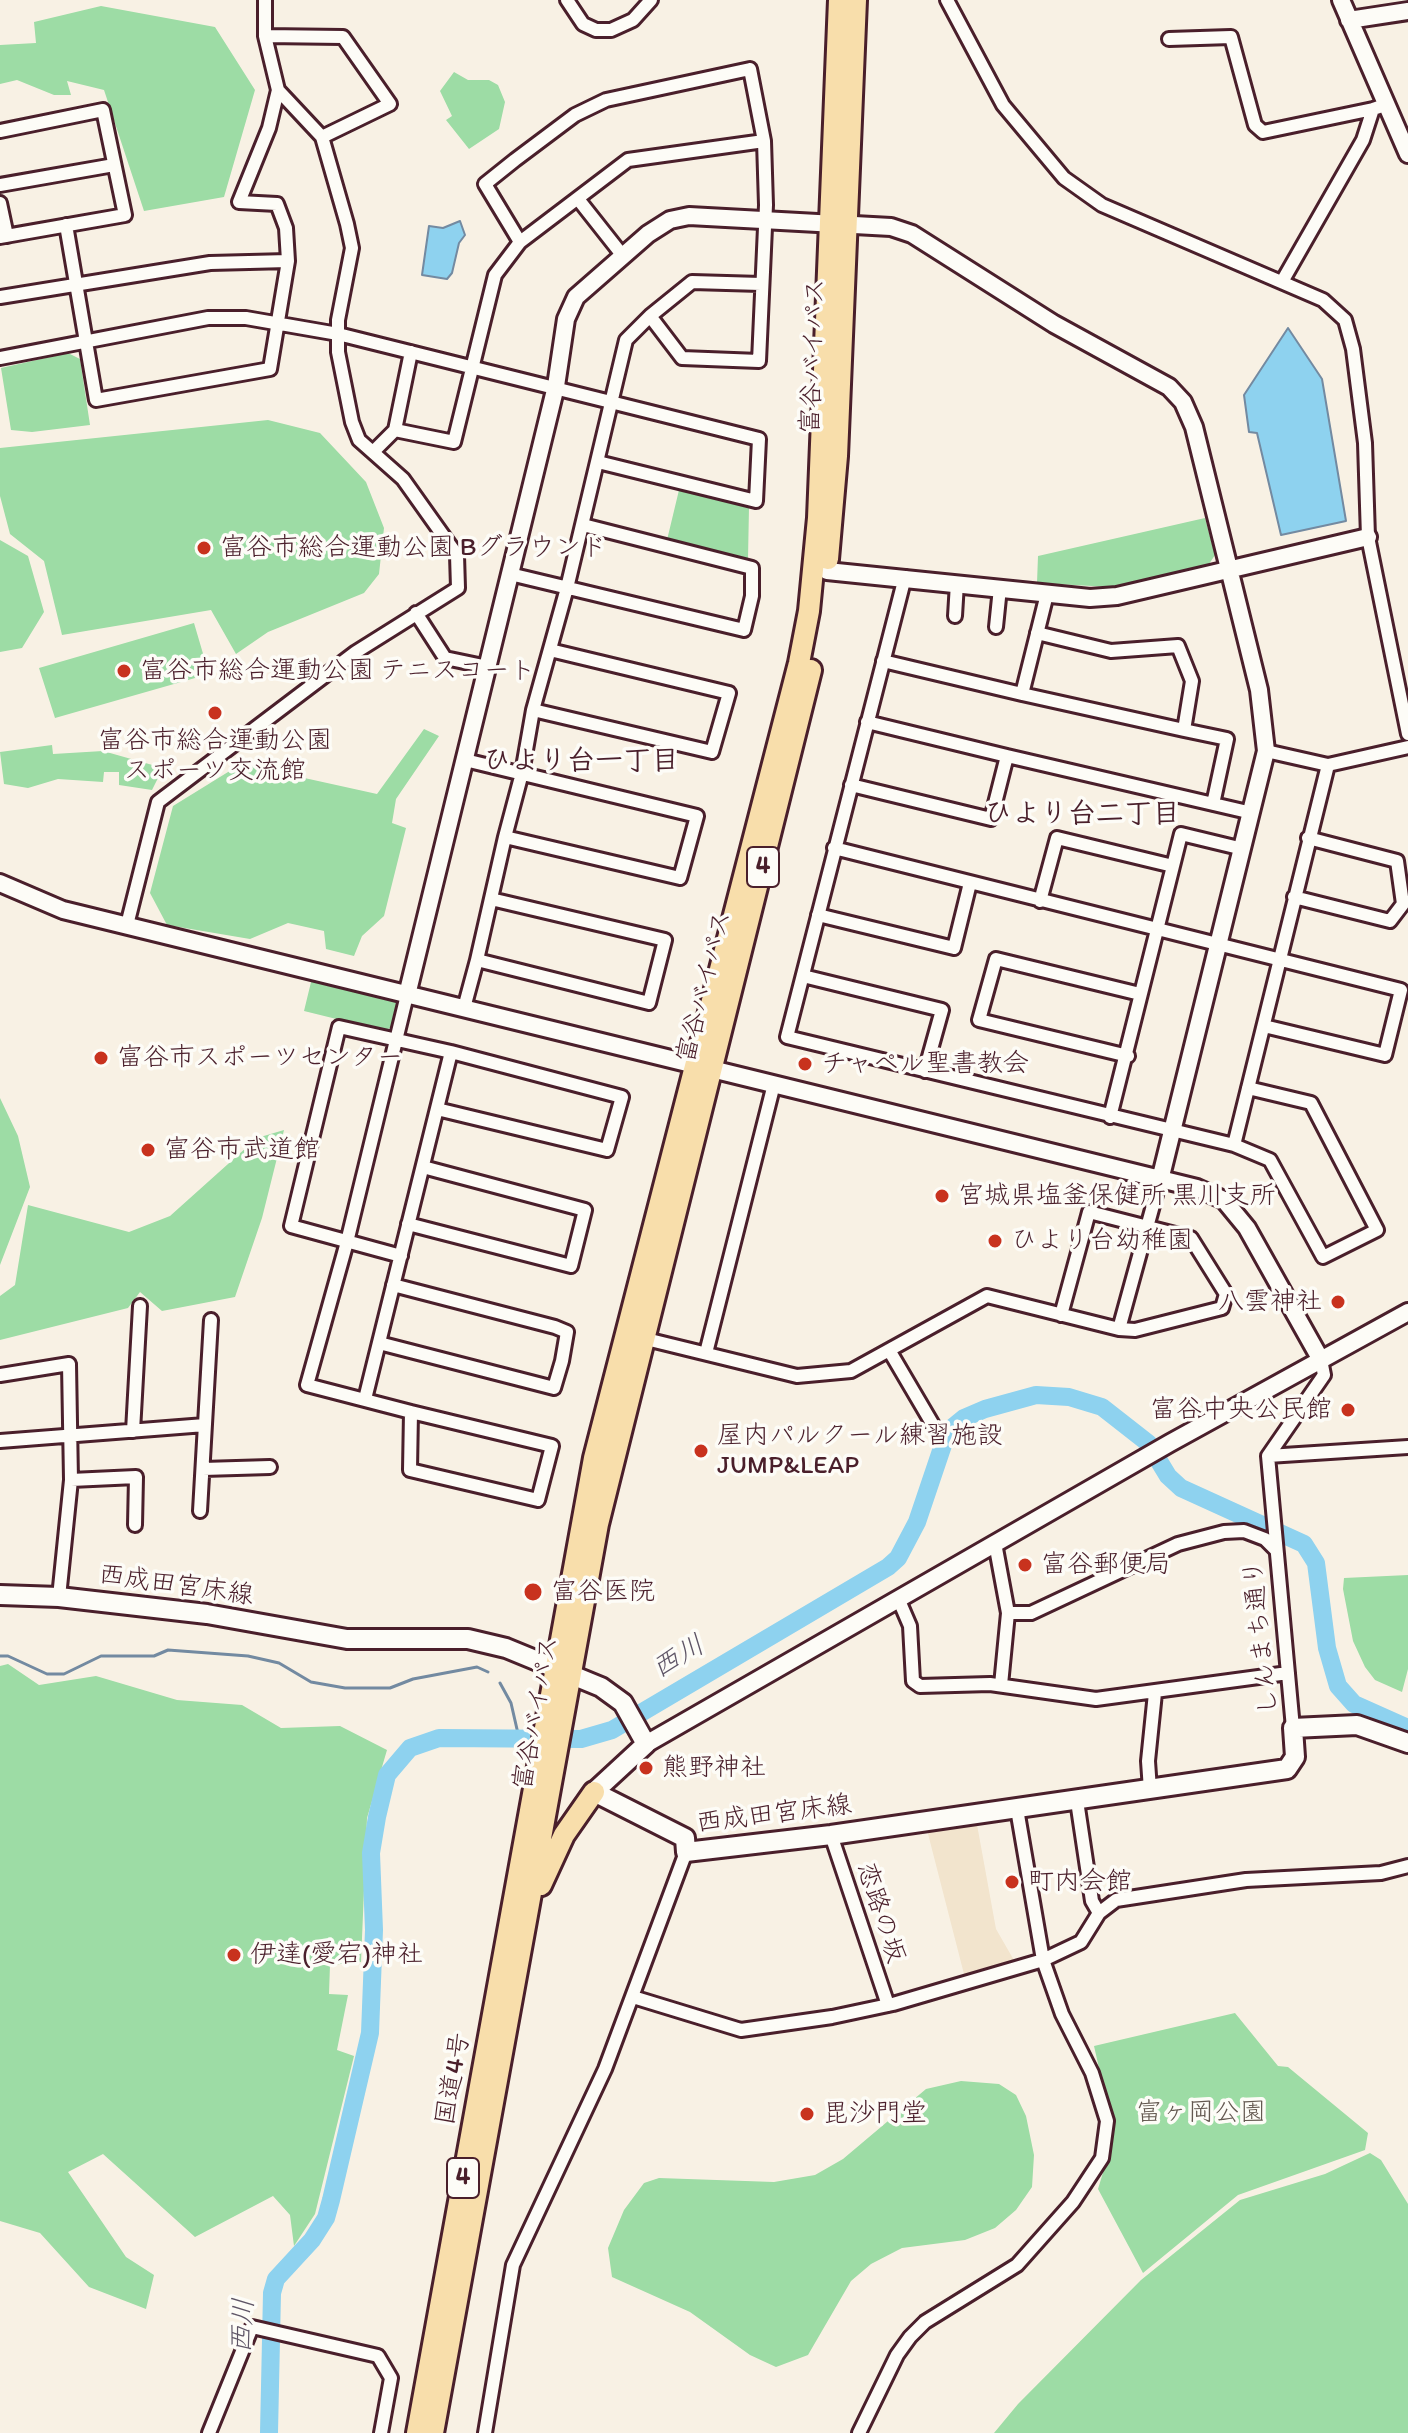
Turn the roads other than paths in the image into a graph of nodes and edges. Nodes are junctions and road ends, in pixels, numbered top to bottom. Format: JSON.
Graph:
{"nodes":[{"id":1,"x":265,"y":0,"type":"edge"},
{"id":2,"x":567,"y":0,"type":"edge"},
{"id":3,"x":651,"y":0,"type":"edge"},
{"id":4,"x":839,"y":0,"type":"edge"},
{"id":5,"x":856,"y":0,"type":"edge"},
{"id":6,"x":947,"y":0,"type":"edge"},
{"id":7,"x":1341,"y":0,"type":"edge"},
{"id":8,"x":1408,"y":11,"type":"edge"},
{"id":9,"x":1349,"y":20,"type":"junction"},
{"id":10,"x":265,"y":36,"type":"junction"},
{"id":11,"x":1169,"y":39,"type":"dead end"},
{"id":12,"x":278,"y":90,"type":"junction"},
{"id":13,"x":1380,"y":107,"type":"junction"},
{"id":14,"x":0,"y":131,"type":"edge"},
{"id":15,"x":322,"y":137,"type":"junction"},
{"id":16,"x":764,"y":141,"type":"junction"},
{"id":17,"x":1408,"y":154,"type":"edge"},
{"id":18,"x":114,"y":165,"type":"junction"},
{"id":19,"x":0,"y":185,"type":"edge"},
{"id":20,"x":578,"y":199,"type":"junction"},
{"id":21,"x":0,"y":203,"type":"edge"},
{"id":22,"x":766,"y":219,"type":"junction"},
{"id":23,"x":838,"y":223,"type":"junction"},
{"id":24,"x":66,"y":225,"type":"junction"},
{"id":25,"x":3,"y":236,"type":"edge"},
{"id":26,"x":520,"y":242,"type":"junction"},
{"id":27,"x":623,"y":256,"type":"junction"},
{"id":28,"x":288,"y":261,"type":"junction"},
{"id":29,"x":1283,"y":280,"type":"junction"},
{"id":30,"x":76,"y":284,"type":"junction"},
{"id":31,"x":761,"y":284,"type":"junction"},
{"id":32,"x":0,"y":297,"type":"edge"},
{"id":33,"x":650,"y":316,"type":"junction"},
{"id":34,"x":278,"y":324,"type":"junction"},
{"id":35,"x":338,"y":334,"type":"junction"},
{"id":36,"x":86,"y":343,"type":"junction"},
{"id":37,"x":411,"y":352,"type":"junction"},
{"id":38,"x":0,"y":358,"type":"edge"},
{"id":39,"x":474,"y":366,"type":"junction"},
{"id":40,"x":556,"y":386,"type":"junction"},
{"id":41,"x":613,"y":402,"type":"junction"},
{"id":42,"x":395,"y":430,"type":"junction"},
{"id":43,"x":373,"y":452,"type":"junction"},
{"id":44,"x":598,"y":462,"type":"junction"},
{"id":45,"x":583,"y":525,"type":"junction"},
{"id":46,"x":1368,"y":537,"type":"junction"},
{"id":47,"x":1229,"y":570,"type":"junction"},
{"id":48,"x":827,"y":571,"type":"junction"},
{"id":49,"x":510,"y":574,"type":"junction"},
{"id":50,"x":905,"y":577,"type":"junction"},
{"id":51,"x":957,"y":583,"type":"junction"},
{"id":52,"x":567,"y":588,"type":"junction"},
{"id":53,"x":1000,"y":588,"type":"junction"},
{"id":54,"x":1047,"y":594,"type":"junction"},
{"id":55,"x":416,"y":613,"type":"junction"},
{"id":56,"x":955,"y":616,"type":"dead end"},
{"id":57,"x":996,"y":627,"type":"dead end"},
{"id":58,"x":1037,"y":633,"type":"junction"},
{"id":59,"x":550,"y":650,"type":"junction"},
{"id":60,"x":883,"y":661,"type":"junction"},
{"id":61,"x":488,"y":667,"type":"junction"},
{"id":62,"x":1022,"y":694,"type":"junction"},
{"id":63,"x":533,"y":710,"type":"junction"},
{"id":64,"x":867,"y":722,"type":"junction"},
{"id":65,"x":1184,"y":730,"type":"junction"},
{"id":66,"x":1408,"y":734,"type":"edge"},
{"id":67,"x":1408,"y":747,"type":"edge"},
{"id":68,"x":1266,"y":751,"type":"junction"},
{"id":69,"x":1007,"y":756,"type":"junction"},
{"id":70,"x":465,"y":760,"type":"junction"},
{"id":71,"x":1328,"y":765,"type":"junction"},
{"id":72,"x":522,"y":773,"type":"junction"},
{"id":73,"x":851,"y":785,"type":"junction"},
{"id":74,"x":1213,"y":804,"type":"junction"},
{"id":75,"x":1252,"y":813,"type":"junction"},
{"id":76,"x":505,"y":837,"type":"junction"},
{"id":77,"x":1308,"y":838,"type":"junction"},
{"id":78,"x":834,"y":848,"type":"junction"},
{"id":79,"x":1243,"y":849,"type":"junction"},
{"id":80,"x":1173,"y":866,"type":"junction"},
{"id":81,"x":0,"y":883,"type":"edge"},
{"id":82,"x":970,"y":883,"type":"junction"},
{"id":83,"x":1294,"y":897,"type":"junction"},
{"id":84,"x":491,"y":899,"type":"junction"},
{"id":85,"x":1040,"y":901,"type":"junction"},
{"id":86,"x":818,"y":915,"type":"junction"},
{"id":87,"x":127,"y":925,"type":"junction"},
{"id":88,"x":1158,"y":929,"type":"junction"},
{"id":89,"x":1220,"y":943,"type":"junction"},
{"id":90,"x":477,"y":960,"type":"junction"},
{"id":91,"x":1280,"y":960,"type":"junction"},
{"id":92,"x":803,"y":976,"type":"junction"},
{"id":93,"x":1140,"y":994,"type":"junction"},
{"id":94,"x":407,"y":995,"type":"junction"},
{"id":95,"x":464,"y":1008,"type":"junction"},
{"id":96,"x":1264,"y":1026,"type":"junction"},
{"id":97,"x":395,"y":1040,"type":"junction"},
{"id":98,"x":451,"y":1052,"type":"junction"},
{"id":99,"x":1128,"y":1056,"type":"junction"},
{"id":100,"x":702,"y":1068,"type":"junction"},
{"id":101,"x":925,"y":1071,"type":"junction"},
{"id":102,"x":774,"y":1084,"type":"junction"},
{"id":103,"x":1248,"y":1088,"type":"junction"},
{"id":104,"x":437,"y":1109,"type":"junction"},
{"id":105,"x":1110,"y":1117,"type":"junction"},
{"id":106,"x":1173,"y":1132,"type":"junction"},
{"id":107,"x":1234,"y":1145,"type":"junction"},
{"id":108,"x":423,"y":1167,"type":"junction"},
{"id":109,"x":1160,"y":1180,"type":"junction"},
{"id":110,"x":408,"y":1224,"type":"junction"},
{"id":111,"x":1148,"y":1227,"type":"junction"},
{"id":112,"x":347,"y":1242,"type":"junction"},
{"id":113,"x":401,"y":1256,"type":"junction"},
{"id":114,"x":393,"y":1285,"type":"junction"},
{"id":115,"x":140,"y":1306,"type":"dead end"},
{"id":116,"x":1408,"y":1312,"type":"edge"},
{"id":117,"x":1061,"y":1315,"type":"junction"},
{"id":118,"x":211,"y":1320,"type":"dead end"},
{"id":119,"x":1119,"y":1329,"type":"junction"},
{"id":120,"x":642,"y":1338,"type":"junction"},
{"id":121,"x":379,"y":1343,"type":"junction"},
{"id":122,"x":889,"y":1350,"type":"junction"},
{"id":123,"x":706,"y":1353,"type":"junction"},
{"id":124,"x":1321,"y":1360,"type":"junction"},
{"id":125,"x":0,"y":1375,"type":"edge"},
{"id":126,"x":365,"y":1399,"type":"junction"},
{"id":127,"x":411,"y":1412,"type":"junction"},
{"id":128,"x":205,"y":1425,"type":"junction"},
{"id":129,"x":936,"y":1430,"type":"dead end"},
{"id":130,"x":133,"y":1431,"type":"junction"},
{"id":131,"x":70,"y":1436,"type":"junction"},
{"id":132,"x":0,"y":1441,"type":"edge"},
{"id":133,"x":1408,"y":1447,"type":"edge"},
{"id":134,"x":1268,"y":1456,"type":"junction"},
{"id":135,"x":270,"y":1467,"type":"dead end"},
{"id":136,"x":203,"y":1469,"type":"junction"},
{"id":137,"x":71,"y":1480,"type":"junction"},
{"id":138,"x":200,"y":1511,"type":"dead end"},
{"id":139,"x":135,"y":1525,"type":"dead end"},
{"id":140,"x":995,"y":1543,"type":"junction"},
{"id":141,"x":1275,"y":1546,"type":"junction"},
{"id":142,"x":0,"y":1595,"type":"edge"},
{"id":143,"x":59,"y":1597,"type":"junction"},
{"id":144,"x":898,"y":1598,"type":"junction"},
{"id":145,"x":1008,"y":1613,"type":"junction"},
{"id":146,"x":562,"y":1671,"type":"junction"},
{"id":147,"x":1288,"y":1673,"type":"junction"},
{"id":148,"x":1001,"y":1685,"type":"junction"},
{"id":149,"x":1155,"y":1693,"type":"junction"},
{"id":150,"x":1293,"y":1728,"type":"junction"},
{"id":151,"x":643,"y":1739,"type":"junction"},
{"id":152,"x":1408,"y":1743,"type":"edge"},
{"id":153,"x":1150,"y":1790,"type":"junction"},
{"id":154,"x":594,"y":1792,"type":"junction"},
{"id":155,"x":1077,"y":1801,"type":"junction"},
{"id":156,"x":1017,"y":1809,"type":"junction"},
{"id":157,"x":831,"y":1835,"type":"junction"},
{"id":158,"x":686,"y":1852,"type":"junction"},
{"id":159,"x":1408,"y":1866,"type":"edge"},
{"id":160,"x":1099,"y":1913,"type":"junction"},
{"id":161,"x":516,"y":1925,"type":"junction"},
{"id":162,"x":1043,"y":1960,"type":"junction"},
{"id":163,"x":633,"y":1997,"type":"junction"},
{"id":164,"x":888,"y":2005,"type":"junction"},
{"id":165,"x":209,"y":2433,"type":"edge"},
{"id":166,"x":381,"y":2433,"type":"edge"},
{"id":167,"x":417,"y":2433,"type":"edge"},
{"id":168,"x":433,"y":2433,"type":"edge"},
{"id":169,"x":485,"y":2433,"type":"edge"},
{"id":170,"x":859,"y":2433,"type":"edge"}],
"edges":[{"from":1,"to":10,"type":"street"},
{"from":2,"to":3,"type":"street"},
{"from":4,"to":23,"type":"highway","name":"富谷バイパス","number":"4"},
{"from":5,"to":23,"type":"highway","name":"富谷バイパス","number":"4"},
{"from":6,"to":29,"type":"street"},
{"from":7,"to":9,"type":"street"},
{"from":8,"to":9,"type":"street"},
{"from":9,"to":13,"type":"street"},
{"from":10,"to":12,"type":"street"},
{"from":10,"to":15,"type":"street"},
{"from":11,"to":13,"type":"street"},
{"from":12,"to":15,"type":"street"},
{"from":12,"to":28,"type":"street"},
{"from":13,"to":17,"type":"street"},
{"from":13,"to":29,"type":"street"},
{"from":14,"to":18,"type":"street"},
{"from":15,"to":35,"type":"street"},
{"from":16,"to":20,"type":"street"},
{"from":16,"to":22,"type":"street"},
{"from":16,"to":26,"type":"street"},
{"from":18,"to":19,"type":"street"},
{"from":18,"to":24,"type":"street"},
{"from":20,"to":26,"type":"street"},
{"from":20,"to":27,"type":"street"},
{"from":21,"to":25,"type":"street"},
{"from":22,"to":23,"type":"street"},
{"from":22,"to":27,"type":"street"},
{"from":22,"to":31,"type":"street"},
{"from":23,"to":47,"type":"street"},
{"from":23,"to":48,"type":"highway","name":"富谷バイパス","number":"4"},
{"from":23,"to":100,"type":"highway","name":"富谷バイパス","number":"4"},
{"from":24,"to":25,"type":"street"},
{"from":24,"to":30,"type":"street"},
{"from":26,"to":39,"type":"street"},
{"from":27,"to":40,"type":"street"},
{"from":28,"to":30,"type":"street"},
{"from":28,"to":34,"type":"street"},
{"from":29,"to":46,"type":"street"},
{"from":30,"to":32,"type":"street"},
{"from":30,"to":36,"type":"street"},
{"from":31,"to":33,"type":"street"},
{"from":31,"to":33,"type":"street"},
{"from":33,"to":41,"type":"street"},
{"from":34,"to":35,"type":"street"},
{"from":34,"to":36,"type":"street"},
{"from":34,"to":36,"type":"street"},
{"from":35,"to":37,"type":"street"},
{"from":35,"to":43,"type":"street"},
{"from":36,"to":38,"type":"street"},
{"from":37,"to":39,"type":"street"},
{"from":37,"to":42,"type":"street"},
{"from":39,"to":40,"type":"street"},
{"from":39,"to":42,"type":"street"},
{"from":40,"to":41,"type":"street"},
{"from":40,"to":49,"type":"street"},
{"from":41,"to":44,"type":"street"},
{"from":41,"to":44,"type":"street"},
{"from":42,"to":43,"type":"street"},
{"from":43,"to":55,"type":"street"},
{"from":44,"to":45,"type":"street"},
{"from":45,"to":52,"type":"street"},
{"from":45,"to":52,"type":"street"},
{"from":46,"to":47,"type":"street"},
{"from":46,"to":66,"type":"street"},
{"from":47,"to":54,"type":"street"},
{"from":47,"to":68,"type":"street"},
{"from":48,"to":50,"type":"street"},
{"from":48,"to":100,"type":"highway","name":"富谷バイパス","number":"4"},
{"from":49,"to":52,"type":"street"},
{"from":49,"to":61,"type":"street"},
{"from":50,"to":51,"type":"street"},
{"from":50,"to":60,"type":"street"},
{"from":51,"to":53,"type":"street"},
{"from":51,"to":56,"type":"street"},
{"from":52,"to":59,"type":"street"},
{"from":53,"to":54,"type":"street"},
{"from":53,"to":57,"type":"street"},
{"from":54,"to":58,"type":"street"},
{"from":55,"to":61,"type":"street"},
{"from":55,"to":87,"type":"street"},
{"from":58,"to":62,"type":"street"},
{"from":58,"to":65,"type":"street"},
{"from":59,"to":63,"type":"street"},
{"from":59,"to":63,"type":"street"},
{"from":60,"to":62,"type":"street"},
{"from":60,"to":64,"type":"street"},
{"from":61,"to":70,"type":"street"},
{"from":62,"to":65,"type":"street"},
{"from":63,"to":72,"type":"street"},
{"from":64,"to":69,"type":"street"},
{"from":64,"to":73,"type":"street"},
{"from":65,"to":74,"type":"street"},
{"from":67,"to":71,"type":"street"},
{"from":68,"to":71,"type":"street"},
{"from":68,"to":75,"type":"street"},
{"from":69,"to":73,"type":"street"},
{"from":69,"to":74,"type":"street"},
{"from":70,"to":72,"type":"street"},
{"from":70,"to":94,"type":"street"},
{"from":71,"to":77,"type":"street"},
{"from":72,"to":76,"type":"street"},
{"from":72,"to":76,"type":"street"},
{"from":73,"to":78,"type":"street"},
{"from":74,"to":75,"type":"street"},
{"from":75,"to":79,"type":"street"},
{"from":76,"to":84,"type":"street"},
{"from":77,"to":83,"type":"street"},
{"from":77,"to":83,"type":"street"},
{"from":78,"to":82,"type":"street"},
{"from":78,"to":86,"type":"street"},
{"from":79,"to":80,"type":"street"},
{"from":79,"to":89,"type":"street"},
{"from":80,"to":85,"type":"street"},
{"from":80,"to":88,"type":"street"},
{"from":81,"to":87,"type":"street"},
{"from":82,"to":85,"type":"street"},
{"from":82,"to":86,"type":"street"},
{"from":83,"to":91,"type":"street"},
{"from":84,"to":90,"type":"street"},
{"from":84,"to":90,"type":"street"},
{"from":85,"to":88,"type":"street"},
{"from":86,"to":92,"type":"street"},
{"from":87,"to":94,"type":"street"},
{"from":88,"to":89,"type":"street"},
{"from":88,"to":93,"type":"street"},
{"from":89,"to":91,"type":"street"},
{"from":89,"to":106,"type":"street"},
{"from":90,"to":95,"type":"street"},
{"from":91,"to":96,"type":"street"},
{"from":91,"to":96,"type":"street"},
{"from":92,"to":101,"type":"street"},
{"from":92,"to":101,"type":"street"},
{"from":93,"to":99,"type":"street"},
{"from":93,"to":99,"type":"street"},
{"from":94,"to":95,"type":"street"},
{"from":94,"to":97,"type":"street"},
{"from":95,"to":100,"type":"street"},
{"from":96,"to":103,"type":"street"},
{"from":97,"to":98,"type":"street"},
{"from":97,"to":112,"type":"street"},
{"from":97,"to":112,"type":"street"},
{"from":98,"to":104,"type":"street"},
{"from":98,"to":104,"type":"street"},
{"from":99,"to":105,"type":"street"},
{"from":100,"to":102,"type":"street"},
{"from":100,"to":120,"type":"highway","name":"富谷バイパス","number":"4"},
{"from":100,"to":146,"type":"highway","name":"富谷バイパス","number":"4"},
{"from":101,"to":105,"type":"street"},
{"from":102,"to":109,"type":"street"},
{"from":102,"to":123,"type":"street"},
{"from":103,"to":107,"type":"street"},
{"from":103,"to":107,"type":"street"},
{"from":104,"to":108,"type":"street"},
{"from":105,"to":106,"type":"street"},
{"from":106,"to":107,"type":"street"},
{"from":106,"to":109,"type":"street"},
{"from":108,"to":110,"type":"street"},
{"from":108,"to":110,"type":"street"},
{"from":109,"to":111,"type":"street"},
{"from":109,"to":124,"type":"street"},
{"from":110,"to":113,"type":"street"},
{"from":111,"to":117,"type":"street"},
{"from":111,"to":119,"type":"street"},
{"from":111,"to":119,"type":"street"},
{"from":112,"to":113,"type":"street"},
{"from":112,"to":126,"type":"street"},
{"from":113,"to":114,"type":"street"},
{"from":114,"to":121,"type":"street"},
{"from":114,"to":121,"type":"street"},
{"from":115,"to":130,"type":"street"},
{"from":116,"to":124,"type":"street"},
{"from":117,"to":119,"type":"street"},
{"from":117,"to":122,"type":"street"},
{"from":118,"to":128,"type":"street"},
{"from":120,"to":123,"type":"street"},
{"from":120,"to":146,"type":"highway","name":"富谷バイパス","number":"4"},
{"from":121,"to":126,"type":"street"},
{"from":122,"to":123,"type":"street"},
{"from":122,"to":129,"type":"street"},
{"from":124,"to":134,"type":"street"},
{"from":124,"to":140,"type":"street"},
{"from":125,"to":131,"type":"street"},
{"from":126,"to":127,"type":"street"},
{"from":127,"to":127,"type":"street"},
{"from":128,"to":130,"type":"street"},
{"from":128,"to":136,"type":"street"},
{"from":130,"to":131,"type":"street"},
{"from":131,"to":132,"type":"street"},
{"from":131,"to":137,"type":"street"},
{"from":133,"to":134,"type":"street"},
{"from":134,"to":141,"type":"street","name":"しんまち通り"},
{"from":135,"to":136,"type":"street"},
{"from":136,"to":138,"type":"street"},
{"from":137,"to":139,"type":"street"},
{"from":137,"to":143,"type":"street"},
{"from":140,"to":144,"type":"street"},
{"from":140,"to":145,"type":"street"},
{"from":141,"to":145,"type":"street"},
{"from":141,"to":147,"type":"street","name":"しんまち通り"},
{"from":142,"to":143,"type":"main road","name":"西成田宮床線"},
{"from":143,"to":146,"type":"main road","name":"西成田宮床線"},
{"from":144,"to":148,"type":"street"},
{"from":144,"to":151,"type":"street"},
{"from":145,"to":148,"type":"street"},
{"from":146,"to":151,"type":"main road","name":"西成田宮床線"},
{"from":146,"to":161,"type":"highway","name":"富谷バイパス","number":"4"},
{"from":147,"to":149,"type":"street"},
{"from":147,"to":150,"type":"street","name":"しんまち通り"},
{"from":148,"to":149,"type":"street"},
{"from":149,"to":153,"type":"street"},
{"from":150,"to":152,"type":"main road"},
{"from":150,"to":153,"type":"main road","name":"西成田宮床線"},
{"from":151,"to":154,"type":"main road"},
{"from":153,"to":155,"type":"main road","name":"西成田宮床線"},
{"from":154,"to":158,"type":"main road","name":"西成田宮床線"},
{"from":154,"to":161,"type":"highway"},
{"from":155,"to":156,"type":"main road","name":"西成田宮床線"},
{"from":155,"to":160,"type":"street"},
{"from":156,"to":157,"type":"main road","name":"西成田宮床線"},
{"from":156,"to":162,"type":"street"},
{"from":157,"to":158,"type":"main road","name":"西成田宮床線"},
{"from":157,"to":164,"type":"street","name":"恋路の坂"},
{"from":158,"to":163,"type":"street"},
{"from":159,"to":160,"type":"street"},
{"from":160,"to":162,"type":"street"},
{"from":161,"to":167,"type":"highway","name":"国道4号","number":"4"},
{"from":161,"to":168,"type":"highway","name":"国道4号","number":"4"},
{"from":162,"to":164,"type":"street"},
{"from":162,"to":170,"type":"street"},
{"from":163,"to":164,"type":"street"},
{"from":163,"to":169,"type":"street"},
{"from":165,"to":166,"type":"street"}]}
